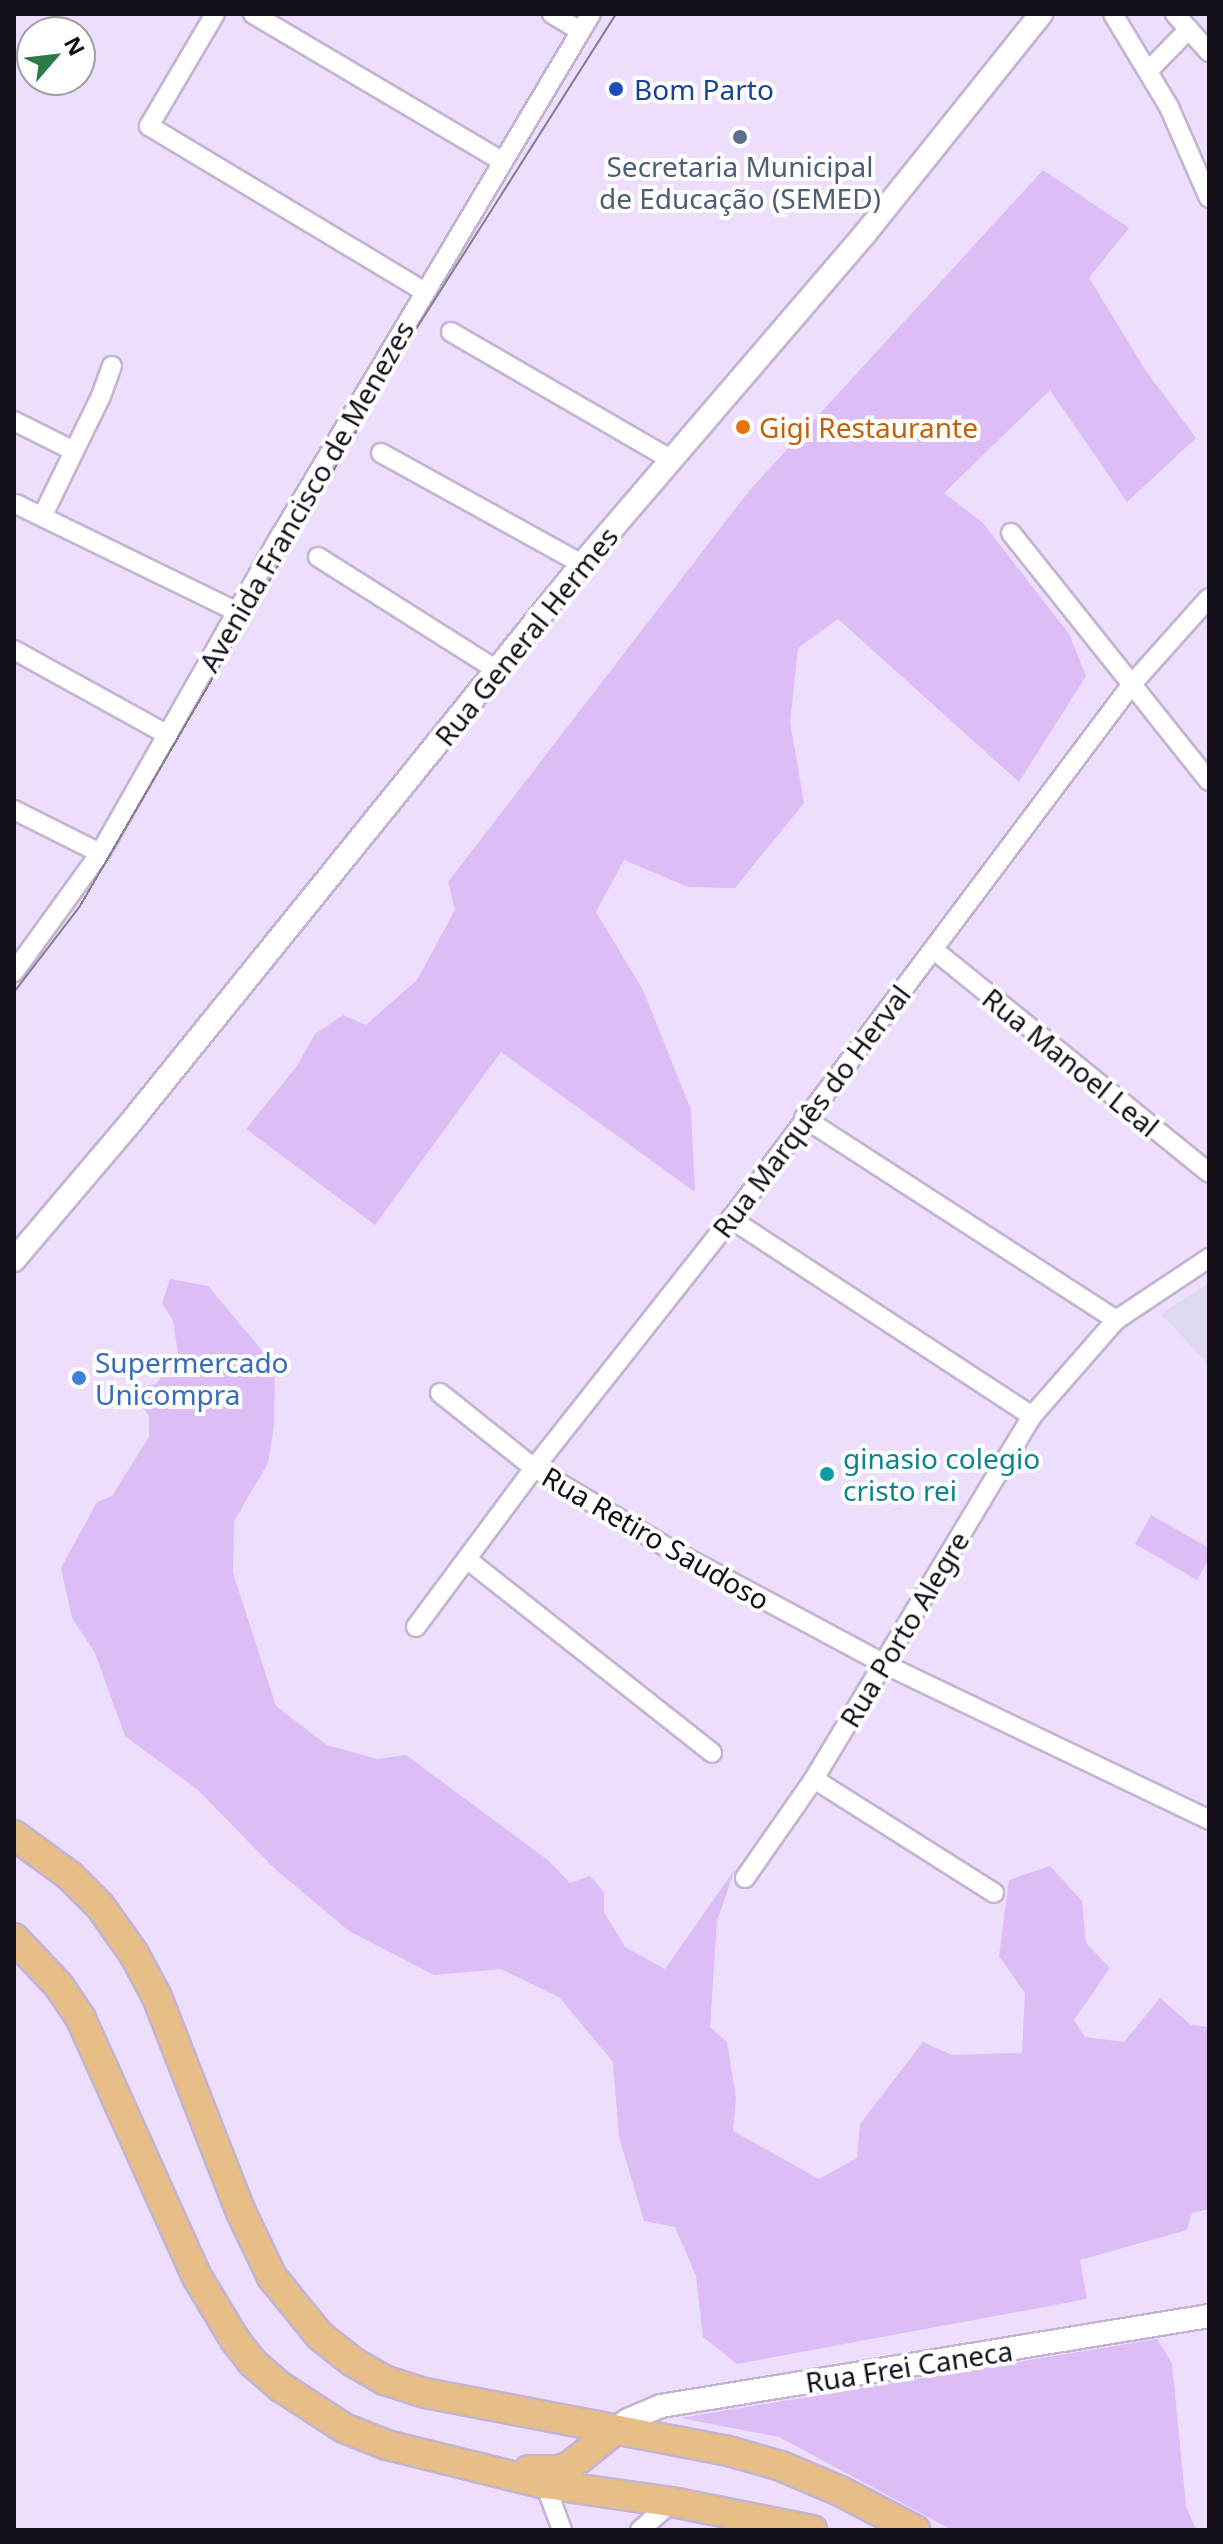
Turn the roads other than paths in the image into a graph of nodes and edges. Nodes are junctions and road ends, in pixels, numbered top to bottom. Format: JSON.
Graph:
{"nodes":[{"id":1,"x":215,"y":14,"type":"edge"},
{"id":2,"x":253,"y":14,"type":"edge"},
{"id":3,"x":552,"y":14,"type":"edge"},
{"id":4,"x":591,"y":14,"type":"edge"},
{"id":5,"x":1041,"y":14,"type":"edge"},
{"id":6,"x":1113,"y":14,"type":"edge"},
{"id":7,"x":1175,"y":14,"type":"edge"},
{"id":8,"x":1189,"y":29,"type":"junction"},
{"id":9,"x":580,"y":31,"type":"junction"},
{"id":10,"x":1209,"y":52,"type":"edge"},
{"id":11,"x":1149,"y":70,"type":"junction"},
{"id":12,"x":502,"y":161,"type":"junction"},
{"id":13,"x":1209,"y":198,"type":"edge"},
{"id":14,"x":425,"y":292,"type":"junction"},
{"id":15,"x":451,"y":332,"type":"dead end"},
{"id":16,"x":112,"y":366,"type":"dead end"},
{"id":17,"x":14,"y":421,"type":"edge"},
{"id":18,"x":74,"y":451,"type":"junction"},
{"id":19,"x":381,"y":453,"type":"dead end"},
{"id":20,"x":672,"y":460,"type":"junction"},
{"id":21,"x":16,"y":504,"type":"dead end"},
{"id":22,"x":43,"y":515,"type":"junction"},
{"id":23,"x":1011,"y":533,"type":"dead end"},
{"id":24,"x":318,"y":557,"type":"dead end"},
{"id":25,"x":582,"y":564,"type":"junction"},
{"id":26,"x":1209,"y":598,"type":"edge"},
{"id":27,"x":237,"y":612,"type":"junction"},
{"id":28,"x":14,"y":650,"type":"edge"},
{"id":29,"x":497,"y":670,"type":"junction"},
{"id":30,"x":1132,"y":684,"type":"junction"},
{"id":31,"x":168,"y":735,"type":"junction"},
{"id":32,"x":1209,"y":781,"type":"edge"},
{"id":33,"x":14,"y":810,"type":"edge"},
{"id":34,"x":100,"y":853,"type":"junction"},
{"id":35,"x":934,"y":950,"type":"junction"},
{"id":36,"x":14,"y":972,"type":"edge"},
{"id":37,"x":804,"y":1118,"type":"junction"},
{"id":38,"x":1209,"y":1173,"type":"edge"},
{"id":39,"x":731,"y":1219,"type":"junction"},
{"id":40,"x":1209,"y":1258,"type":"edge"},
{"id":41,"x":14,"y":1260,"type":"edge"},
{"id":42,"x":1116,"y":1320,"type":"junction"},
{"id":43,"x":440,"y":1393,"type":"dead end"},
{"id":44,"x":1032,"y":1416,"type":"junction"},
{"id":45,"x":534,"y":1468,"type":"junction"},
{"id":46,"x":468,"y":1560,"type":"junction"},
{"id":47,"x":416,"y":1627,"type":"dead end"},
{"id":48,"x":884,"y":1664,"type":"junction"},
{"id":49,"x":712,"y":1753,"type":"dead end"},
{"id":50,"x":814,"y":1779,"type":"junction"},
{"id":51,"x":1209,"y":1820,"type":"edge"},
{"id":52,"x":14,"y":1835,"type":"edge"},
{"id":53,"x":745,"y":1878,"type":"dead end"},
{"id":54,"x":994,"y":1893,"type":"dead end"},
{"id":55,"x":14,"y":1938,"type":"edge"},
{"id":56,"x":1209,"y":2316,"type":"edge"},
{"id":57,"x":615,"y":2430,"type":"junction"},
{"id":58,"x":457,"y":2463,"type":"junction"},
{"id":59,"x":545,"y":2484,"type":"junction"},
{"id":60,"x":672,"y":2502,"type":"junction"},
{"id":61,"x":562,"y":2530,"type":"edge"},
{"id":62,"x":640,"y":2530,"type":"edge"},
{"id":63,"x":812,"y":2530,"type":"edge"},
{"id":64,"x":915,"y":2530,"type":"edge"}],
"edges":[{"from":1,"to":14,"type":"street"},
{"from":2,"to":12,"type":"street"},
{"from":3,"to":9,"type":"street"},
{"from":4,"to":9,"type":"street","name":"Avenida Francisco de Menezes"},
{"from":5,"to":20,"type":"street","name":"Rua General Hermes"},
{"from":6,"to":11,"type":"street"},
{"from":7,"to":8,"type":"street"},
{"from":8,"to":10,"type":"street"},
{"from":8,"to":11,"type":"street"},
{"from":9,"to":12,"type":"street","name":"Avenida Francisco de Menezes"},
{"from":11,"to":13,"type":"street"},
{"from":12,"to":14,"type":"street","name":"Avenida Francisco de Menezes"},
{"from":14,"to":27,"type":"street","name":"Avenida Francisco de Menezes"},
{"from":15,"to":20,"type":"street"},
{"from":16,"to":18,"type":"street"},
{"from":17,"to":18,"type":"street"},
{"from":18,"to":22,"type":"street"},
{"from":19,"to":25,"type":"street"},
{"from":20,"to":25,"type":"street","name":"Rua General Hermes"},
{"from":21,"to":22,"type":"street"},
{"from":22,"to":27,"type":"street"},
{"from":23,"to":30,"type":"street"},
{"from":24,"to":29,"type":"street"},
{"from":25,"to":29,"type":"street","name":"Rua General Hermes"},
{"from":26,"to":30,"type":"street","name":"Rua Marquês do Herval"},
{"from":27,"to":31,"type":"street","name":"Avenida Francisco de Menezes"},
{"from":28,"to":31,"type":"street"},
{"from":29,"to":41,"type":"street","name":"Rua General Hermes"},
{"from":30,"to":32,"type":"street"},
{"from":30,"to":35,"type":"street","name":"Rua Marquês do Herval"},
{"from":31,"to":34,"type":"street","name":"Avenida Francisco de Menezes"},
{"from":33,"to":34,"type":"street"},
{"from":34,"to":36,"type":"street","name":"Avenida Francisco de Menezes"},
{"from":35,"to":37,"type":"street","name":"Rua Marquês do Herval"},
{"from":35,"to":38,"type":"street","name":"Rua Manoel Leal"},
{"from":37,"to":39,"type":"street","name":"Rua Marquês do Herval"},
{"from":37,"to":42,"type":"street"},
{"from":39,"to":44,"type":"street"},
{"from":39,"to":45,"type":"street","name":"Rua Marquês do Herval"},
{"from":40,"to":42,"type":"street","name":"Rua Porto Alegre"},
{"from":42,"to":44,"type":"street","name":"Rua Porto Alegre"},
{"from":43,"to":45,"type":"street","name":"Rua Retiro Saudoso"},
{"from":44,"to":48,"type":"street","name":"Rua Porto Alegre"},
{"from":45,"to":46,"type":"street","name":"Rua Marquês do Herval"},
{"from":45,"to":48,"type":"street","name":"Rua Retiro Saudoso"},
{"from":46,"to":47,"type":"street","name":"Rua Marquês do Herval"},
{"from":46,"to":49,"type":"street"},
{"from":48,"to":50,"type":"street","name":"Rua Porto Alegre"},
{"from":48,"to":51,"type":"street","name":"Rua Retiro Saudoso"},
{"from":50,"to":53,"type":"street","name":"Rua Porto Alegre"},
{"from":50,"to":54,"type":"street"},
{"from":52,"to":57,"type":"main road"},
{"from":55,"to":58,"type":"main road"},
{"from":56,"to":57,"type":"street","name":"Rua Frei Caneca"},
{"from":57,"to":58,"type":"main road"},
{"from":57,"to":64,"type":"main road"},
{"from":58,"to":59,"type":"main road"},
{"from":59,"to":60,"type":"main road"},
{"from":59,"to":61,"type":"street"},
{"from":60,"to":62,"type":"street"},
{"from":60,"to":63,"type":"main road"}]}
